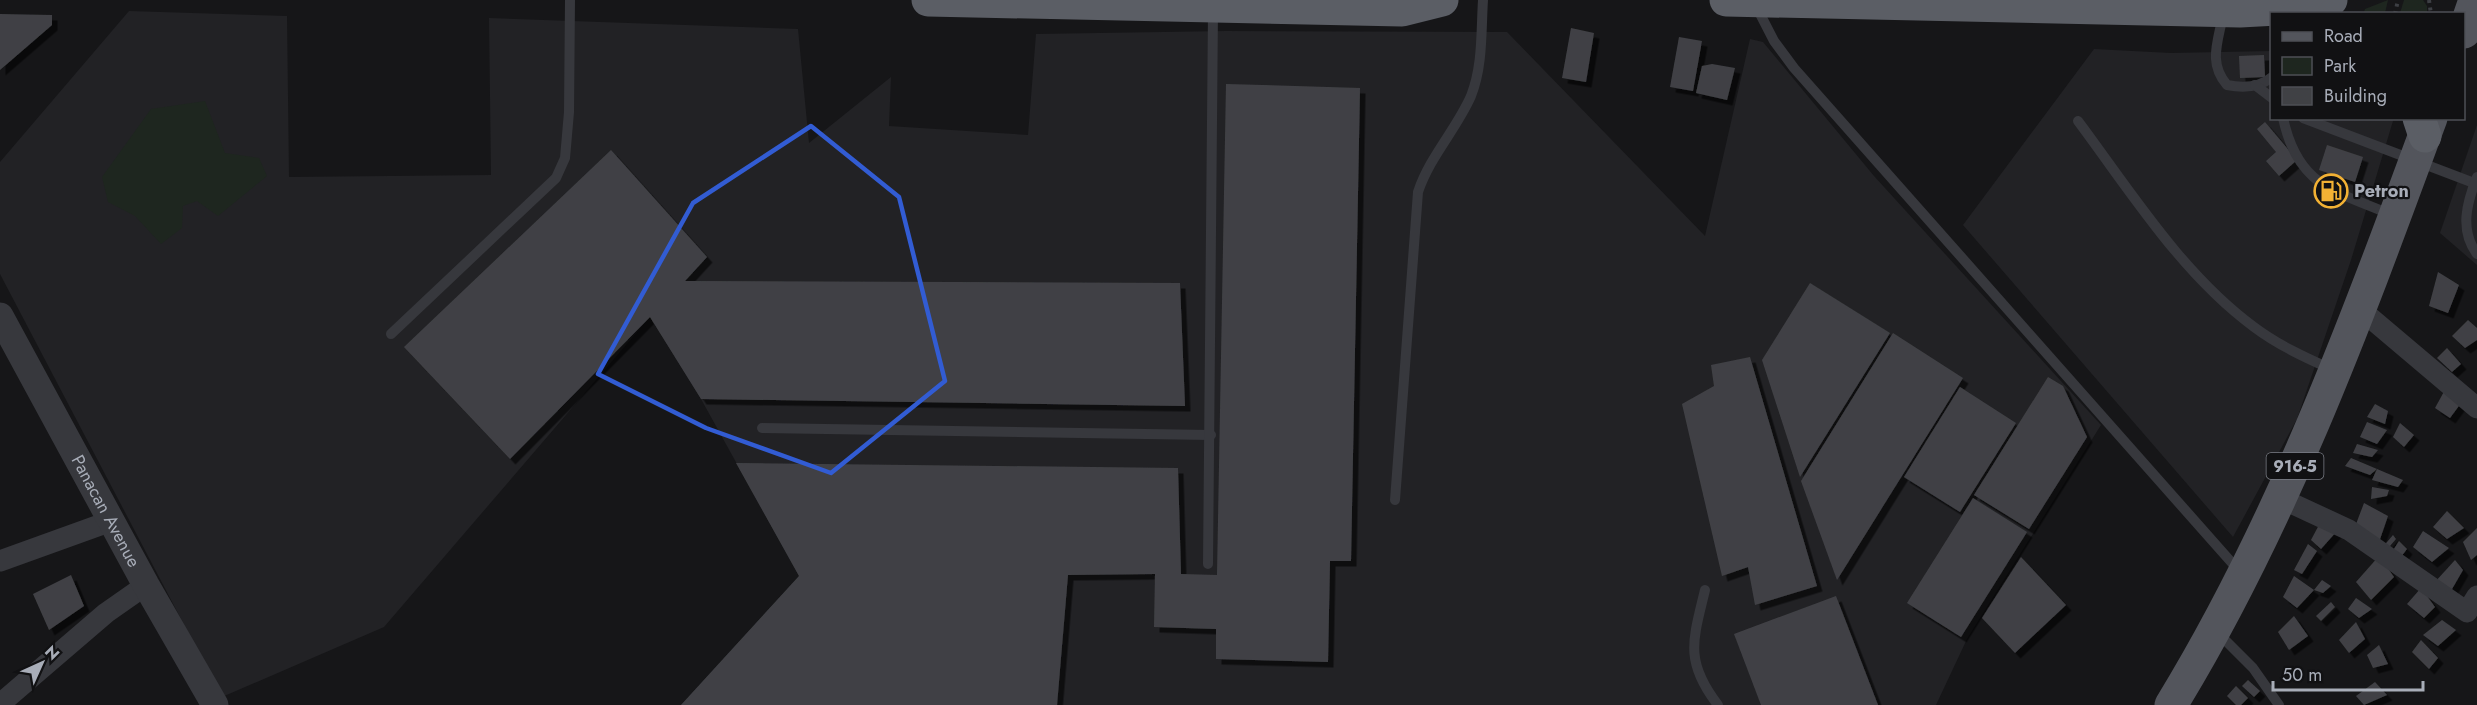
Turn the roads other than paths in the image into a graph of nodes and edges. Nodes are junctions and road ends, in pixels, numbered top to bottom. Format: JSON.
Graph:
{"nodes":[{"id":1,"x":570,"y":0,"type":"edge"},
{"id":2,"x":928,"y":0,"type":"edge"},
{"id":3,"x":1442,"y":0,"type":"edge"},
{"id":4,"x":1483,"y":0,"type":"edge"},
{"id":5,"x":1726,"y":0,"type":"edge"},
{"id":6,"x":1754,"y":0,"type":"edge"},
{"id":7,"x":2475,"y":0,"type":"edge"},
{"id":8,"x":1135,"y":2,"type":"edge"},
{"id":9,"x":1898,"y":2,"type":"edge"},
{"id":10,"x":1168,"y":3,"type":"edge"},
{"id":11,"x":1213,"y":3,"type":"edge"},
{"id":12,"x":2225,"y":6,"type":"edge"},
{"id":13,"x":2302,"y":8,"type":"edge"},
{"id":14,"x":2465,"y":27,"type":"edge"},
{"id":15,"x":2270,"y":78,"type":"edge"},
{"id":16,"x":2255,"y":85,"type":"junction"},
{"id":17,"x":2270,"y":97,"type":"edge"},
{"id":18,"x":2284,"y":120,"type":"edge"},
{"id":19,"x":2319,"y":120,"type":"edge"},
{"id":20,"x":2078,"y":121,"type":"dead end"},
{"id":21,"x":2423,"y":133,"type":"edge"},
{"id":22,"x":2476,"y":180,"type":"edge"},
{"id":23,"x":2395,"y":216,"type":"junction"},
{"id":24,"x":2477,"y":254,"type":"edge"},
{"id":25,"x":2360,"y":309,"type":"junction"},
{"id":26,"x":0,"y":316,"type":"edge"},
{"id":27,"x":391,"y":334,"type":"dead end"},
{"id":28,"x":2336,"y":371,"type":"junction"},
{"id":29,"x":2477,"y":408,"type":"edge"},
{"id":30,"x":762,"y":428,"type":"dead end"},
{"id":31,"x":1211,"y":435,"type":"junction"},
{"id":32,"x":2280,"y":498,"type":"junction"},
{"id":33,"x":1395,"y":500,"type":"dead end"},
{"id":34,"x":111,"y":521,"type":"junction"},
{"id":35,"x":0,"y":561,"type":"edge"},
{"id":36,"x":1208,"y":564,"type":"dead end"},
{"id":37,"x":2243,"y":575,"type":"junction"},
{"id":38,"x":146,"y":585,"type":"junction"},
{"id":39,"x":1705,"y":590,"type":"dead end"},
{"id":40,"x":2477,"y":596,"type":"edge"},
{"id":41,"x":2215,"y":630,"type":"junction"},
{"id":42,"x":211,"y":703,"type":"edge"},
{"id":43,"x":0,"y":705,"type":"edge"},
{"id":44,"x":1718,"y":705,"type":"edge"},
{"id":45,"x":2171,"y":705,"type":"edge"},
{"id":46,"x":2279,"y":705,"type":"edge"}],
"edges":[{"from":1,"to":27,"type":"lane"},
{"from":2,"to":8,"type":"highway"},
{"from":3,"to":11,"type":"highway"},
{"from":4,"to":33,"type":"lane"},
{"from":5,"to":6,"type":"highway"},
{"from":6,"to":9,"type":"highway"},
{"from":6,"to":37,"type":"lane"},
{"from":7,"to":14,"type":"main road"},
{"from":8,"to":10,"type":"highway"},
{"from":9,"to":12,"type":"highway"},
{"from":10,"to":11,"type":"highway"},
{"from":11,"to":31,"type":"lane"},
{"from":12,"to":13,"type":"highway"},
{"from":12,"to":16,"type":"lane"},
{"from":15,"to":16,"type":"lane"},
{"from":16,"to":17,"type":"lane"},
{"from":18,"to":23,"type":"lane"},
{"from":19,"to":21,"type":"lane"},
{"from":20,"to":28,"type":"lane"},
{"from":21,"to":22,"type":"lane"},
{"from":21,"to":23,"type":"main road","number":"916-5"},
{"from":22,"to":24,"type":"lane"},
{"from":23,"to":25,"type":"main road","number":"916-5"},
{"from":25,"to":28,"type":"main road","number":"916-5"},
{"from":25,"to":29,"type":"street"},
{"from":26,"to":34,"type":"street","name":"Panacan Avenue"},
{"from":28,"to":32,"type":"main road","number":"916-5"},
{"from":30,"to":31,"type":"lane"},
{"from":31,"to":36,"type":"lane"},
{"from":32,"to":37,"type":"main road","number":"916-5"},
{"from":32,"to":40,"type":"street"},
{"from":34,"to":35,"type":"street"},
{"from":34,"to":38,"type":"street","name":"Panacan Avenue"},
{"from":37,"to":41,"type":"main road","number":"916-5"},
{"from":38,"to":42,"type":"street","name":"Panacan Avenue"},
{"from":38,"to":43,"type":"street"},
{"from":39,"to":44,"type":"lane"},
{"from":41,"to":45,"type":"main road","number":"916-5"},
{"from":41,"to":46,"type":"lane"}]}
